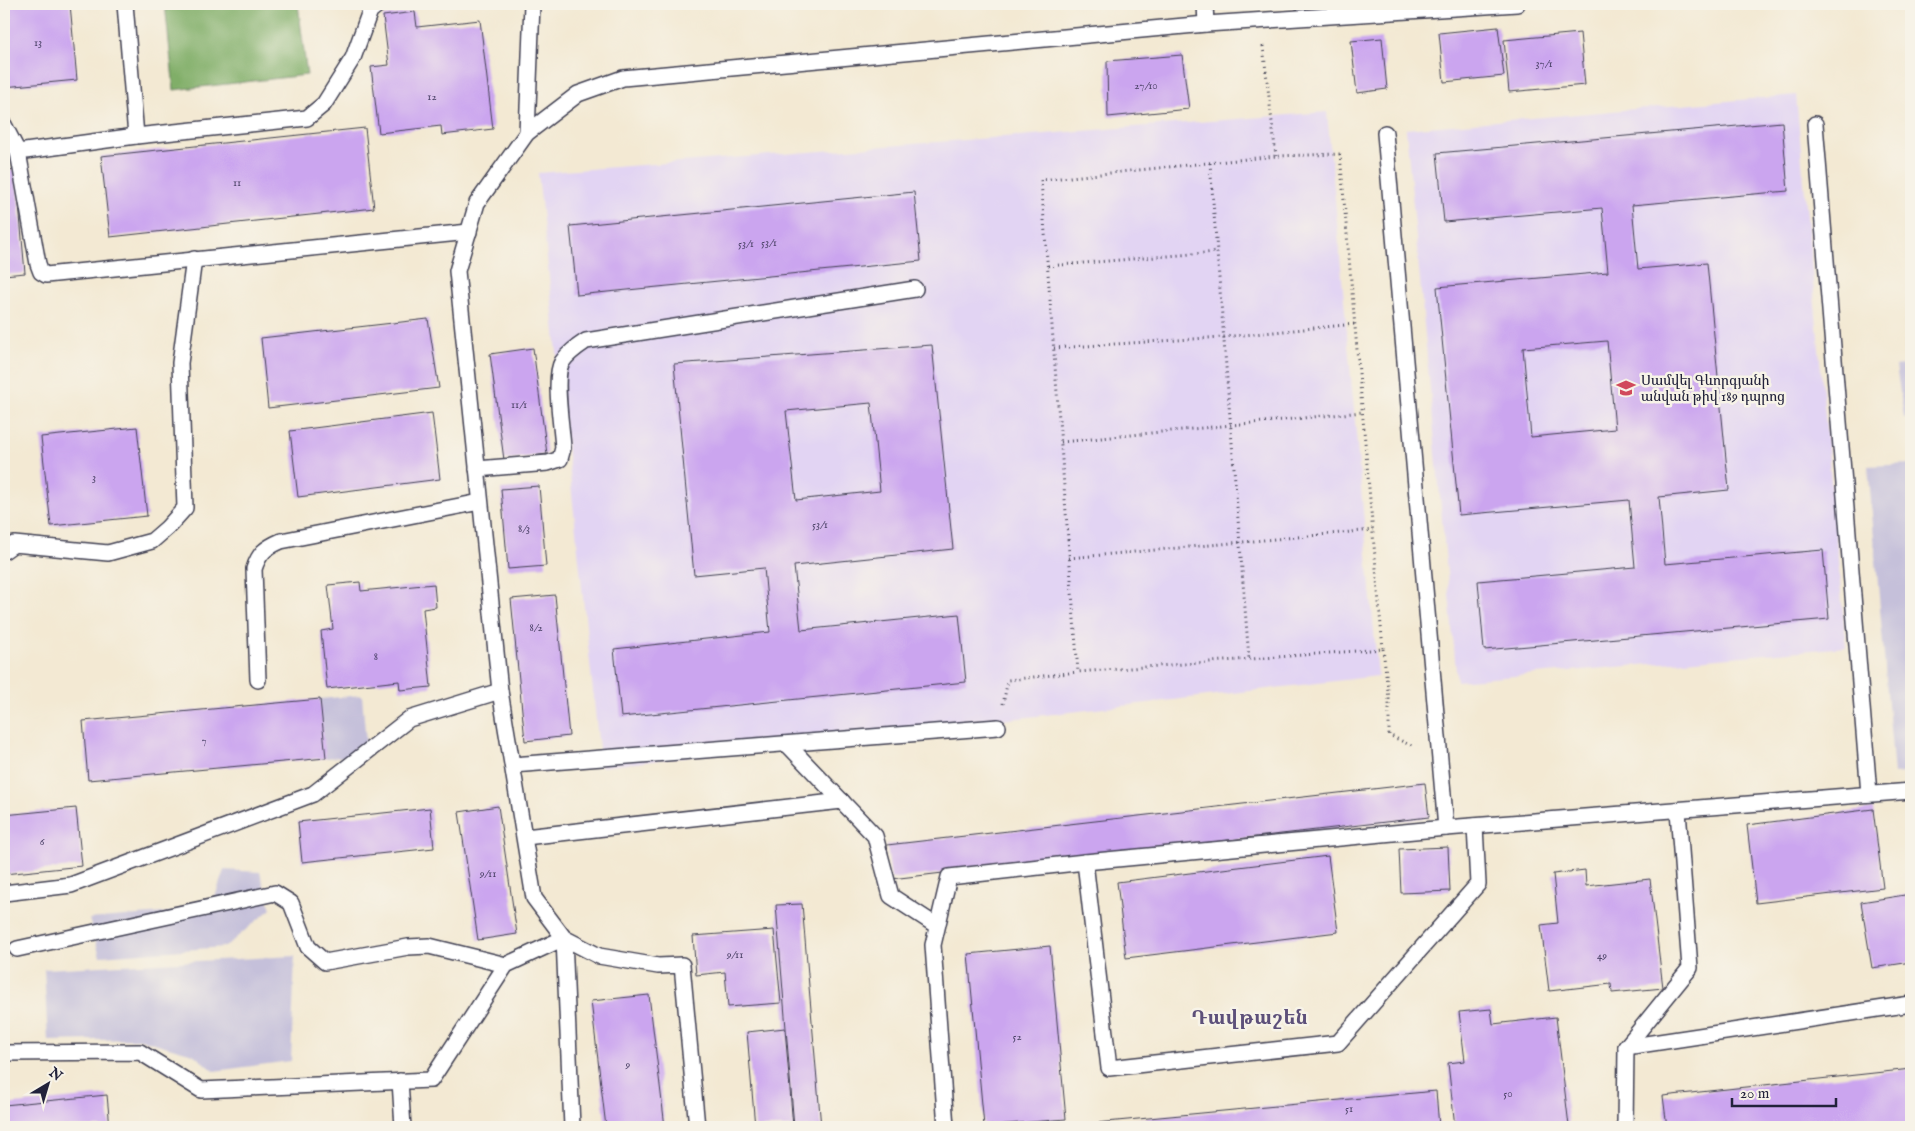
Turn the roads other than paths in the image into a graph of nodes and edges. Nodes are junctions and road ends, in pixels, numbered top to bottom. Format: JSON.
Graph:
{"nodes":[{"id":1,"x":124,"y":4,"type":"edge"},
{"id":2,"x":379,"y":4,"type":"edge"},
{"id":3,"x":532,"y":4,"type":"edge"},
{"id":4,"x":1205,"y":4,"type":"edge"},
{"id":5,"x":1517,"y":4,"type":"edge"},
{"id":6,"x":1206,"y":24,"type":"junction"},
{"id":7,"x":1815,"y":124,"type":"dead end"},
{"id":8,"x":4,"y":125,"type":"edge"},
{"id":9,"x":527,"y":133,"type":"junction"},
{"id":10,"x":1385,"y":133,"type":"dead end"},
{"id":11,"x":136,"y":136,"type":"junction"},
{"id":12,"x":18,"y":152,"type":"junction"},
{"id":13,"x":469,"y":232,"type":"junction"},
{"id":14,"x":194,"y":259,"type":"junction"},
{"id":15,"x":915,"y":289,"type":"dead end"},
{"id":16,"x":477,"y":470,"type":"junction"},
{"id":17,"x":480,"y":502,"type":"junction"},
{"id":18,"x":4,"y":552,"type":"edge"},
{"id":19,"x":258,"y":680,"type":"dead end"},
{"id":20,"x":500,"y":690,"type":"junction"},
{"id":21,"x":998,"y":727,"type":"road end"},
{"id":22,"x":787,"y":744,"type":"junction"},
{"id":23,"x":513,"y":765,"type":"junction"},
{"id":24,"x":1911,"y":791,"type":"edge"},
{"id":25,"x":1869,"y":794,"type":"junction"},
{"id":26,"x":842,"y":801,"type":"junction"},
{"id":27,"x":1678,"y":811,"type":"junction"},
{"id":28,"x":1475,"y":826,"type":"junction"},
{"id":29,"x":1446,"y":828,"type":"junction"},
{"id":30,"x":525,"y":837,"type":"junction"},
{"id":31,"x":1085,"y":862,"type":"junction"},
{"id":32,"x":4,"y":893,"type":"edge"},
{"id":33,"x":938,"y":926,"type":"junction"},
{"id":34,"x":564,"y":938,"type":"junction"},
{"id":35,"x":17,"y":950,"type":"dead end"},
{"id":36,"x":506,"y":965,"type":"junction"},
{"id":37,"x":1911,"y":1004,"type":"edge"},
{"id":38,"x":1626,"y":1047,"type":"junction"},
{"id":39,"x":4,"y":1053,"type":"edge"},
{"id":40,"x":400,"y":1080,"type":"junction"},
{"id":41,"x":403,"y":1127,"type":"edge"},
{"id":42,"x":572,"y":1127,"type":"edge"},
{"id":43,"x":697,"y":1127,"type":"edge"},
{"id":44,"x":946,"y":1127,"type":"edge"},
{"id":45,"x":1624,"y":1127,"type":"edge"}],
"edges":[{"from":1,"to":11,"type":"lane"},
{"from":2,"to":11,"type":"lane"},
{"from":3,"to":9,"type":"lane"},
{"from":4,"to":6,"type":"lane"},
{"from":5,"to":6,"type":"lane"},
{"from":6,"to":9,"type":"lane"},
{"from":7,"to":25,"type":"lane"},
{"from":8,"to":12,"type":"lane"},
{"from":9,"to":13,"type":"lane"},
{"from":10,"to":29,"type":"lane"},
{"from":11,"to":12,"type":"lane"},
{"from":12,"to":14,"type":"lane"},
{"from":13,"to":14,"type":"lane"},
{"from":13,"to":16,"type":"lane"},
{"from":14,"to":18,"type":"lane"},
{"from":15,"to":16,"type":"lane"},
{"from":16,"to":17,"type":"lane"},
{"from":17,"to":19,"type":"lane"},
{"from":17,"to":20,"type":"lane"},
{"from":20,"to":23,"type":"lane"},
{"from":20,"to":32,"type":"lane"},
{"from":21,"to":22,"type":"lane"},
{"from":22,"to":23,"type":"lane"},
{"from":22,"to":26,"type":"lane"},
{"from":23,"to":30,"type":"lane"},
{"from":24,"to":25,"type":"lane"},
{"from":25,"to":27,"type":"lane"},
{"from":26,"to":30,"type":"lane"},
{"from":26,"to":33,"type":"lane"},
{"from":27,"to":28,"type":"lane"},
{"from":27,"to":38,"type":"lane"},
{"from":28,"to":29,"type":"lane"},
{"from":28,"to":31,"type":"lane"},
{"from":29,"to":31,"type":"lane"},
{"from":30,"to":34,"type":"lane"},
{"from":31,"to":33,"type":"lane"},
{"from":33,"to":44,"type":"lane"},
{"from":34,"to":36,"type":"lane"},
{"from":34,"to":42,"type":"lane"},
{"from":34,"to":43,"type":"lane"},
{"from":35,"to":36,"type":"lane"},
{"from":36,"to":40,"type":"lane"},
{"from":37,"to":38,"type":"lane"},
{"from":38,"to":45,"type":"lane"},
{"from":39,"to":40,"type":"lane"},
{"from":40,"to":41,"type":"lane"}]}
